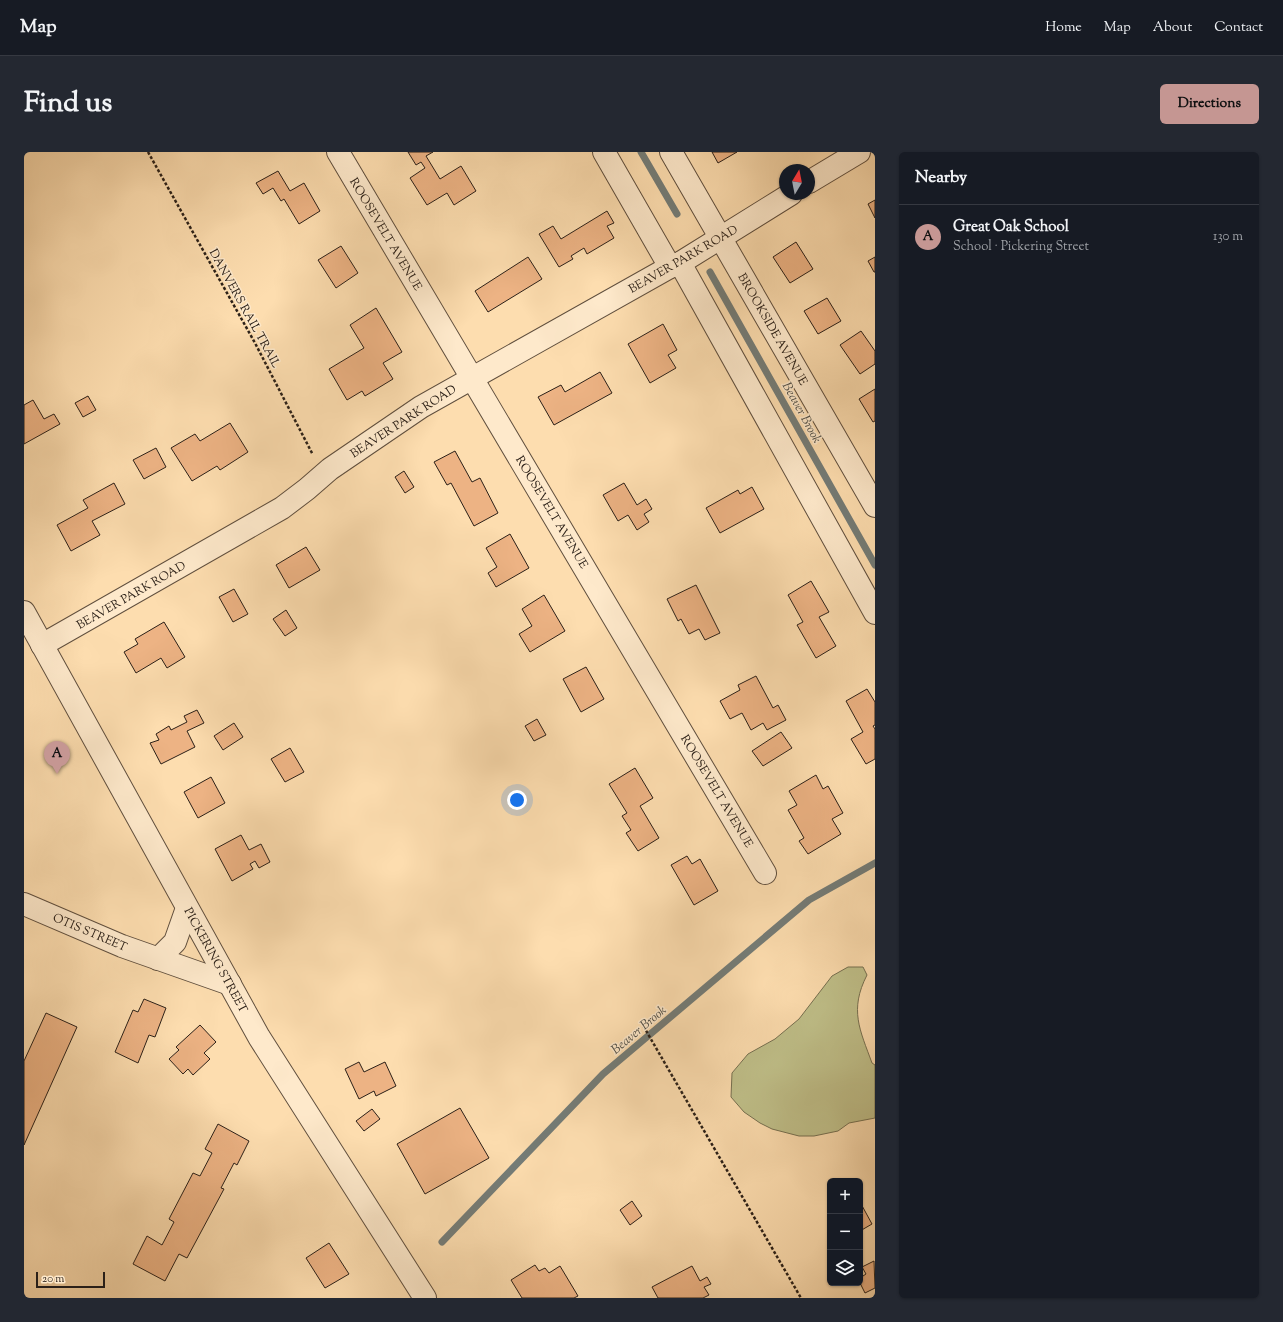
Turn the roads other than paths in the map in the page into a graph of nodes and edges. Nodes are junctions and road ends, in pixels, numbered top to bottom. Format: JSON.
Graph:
{"nodes":[{"id":1,"x":338,"y":152,"type":"edge"},
{"id":2,"x":604,"y":152,"type":"edge"},
{"id":3,"x":671,"y":152,"type":"edge"},
{"id":4,"x":859,"y":152,"type":"edge"},
{"id":5,"x":815,"y":178,"type":"edge"},
{"id":6,"x":781,"y":200,"type":"edge"},
{"id":7,"x":721,"y":238,"type":"junction"},
{"id":8,"x":675,"y":265,"type":"junction"},
{"id":9,"x":472,"y":378,"type":"junction"},
{"id":10,"x":875,"y":506,"type":"edge"},
{"id":11,"x":24,"y":612,"type":"edge"},
{"id":12,"x":875,"y":613,"type":"edge"},
{"id":13,"x":42,"y":645,"type":"junction"},
{"id":14,"x":765,"y":873,"type":"dead end"},
{"id":15,"x":24,"y":904,"type":"edge"},
{"id":16,"x":188,"y":908,"type":"junction"},
{"id":17,"x":158,"y":959,"type":"junction"},
{"id":18,"x":230,"y":984,"type":"junction"},
{"id":19,"x":425,"y":1298,"type":"edge"}],
"edges":[{"from":1,"to":9,"type":"street","name":"ROOSEVELT AVENUE"},
{"from":2,"to":8,"type":"street"},
{"from":3,"to":7,"type":"street","name":"BROOKSIDE AVENUE"},
{"from":4,"to":5,"type":"street"},
{"from":6,"to":7,"type":"street","name":"BEAVER PARK ROAD"},
{"from":7,"to":8,"type":"street","name":"BEAVER PARK ROAD"},
{"from":7,"to":10,"type":"street","name":"BROOKSIDE AVENUE"},
{"from":8,"to":9,"type":"street","name":"BEAVER PARK ROAD"},
{"from":8,"to":12,"type":"street"},
{"from":9,"to":13,"type":"street","name":"BEAVER PARK ROAD"},
{"from":9,"to":14,"type":"street","name":"ROOSEVELT AVENUE"},
{"from":11,"to":13,"type":"street","name":"PICKERING STREET"},
{"from":13,"to":16,"type":"street","name":"PICKERING STREET"},
{"from":15,"to":17,"type":"street","name":"OTIS STREET"},
{"from":16,"to":17,"type":"street"},
{"from":16,"to":18,"type":"street","name":"PICKERING STREET"},
{"from":17,"to":18,"type":"street","name":"OTIS STREET"},
{"from":18,"to":19,"type":"street","name":"PICKERING STREET"}]}
